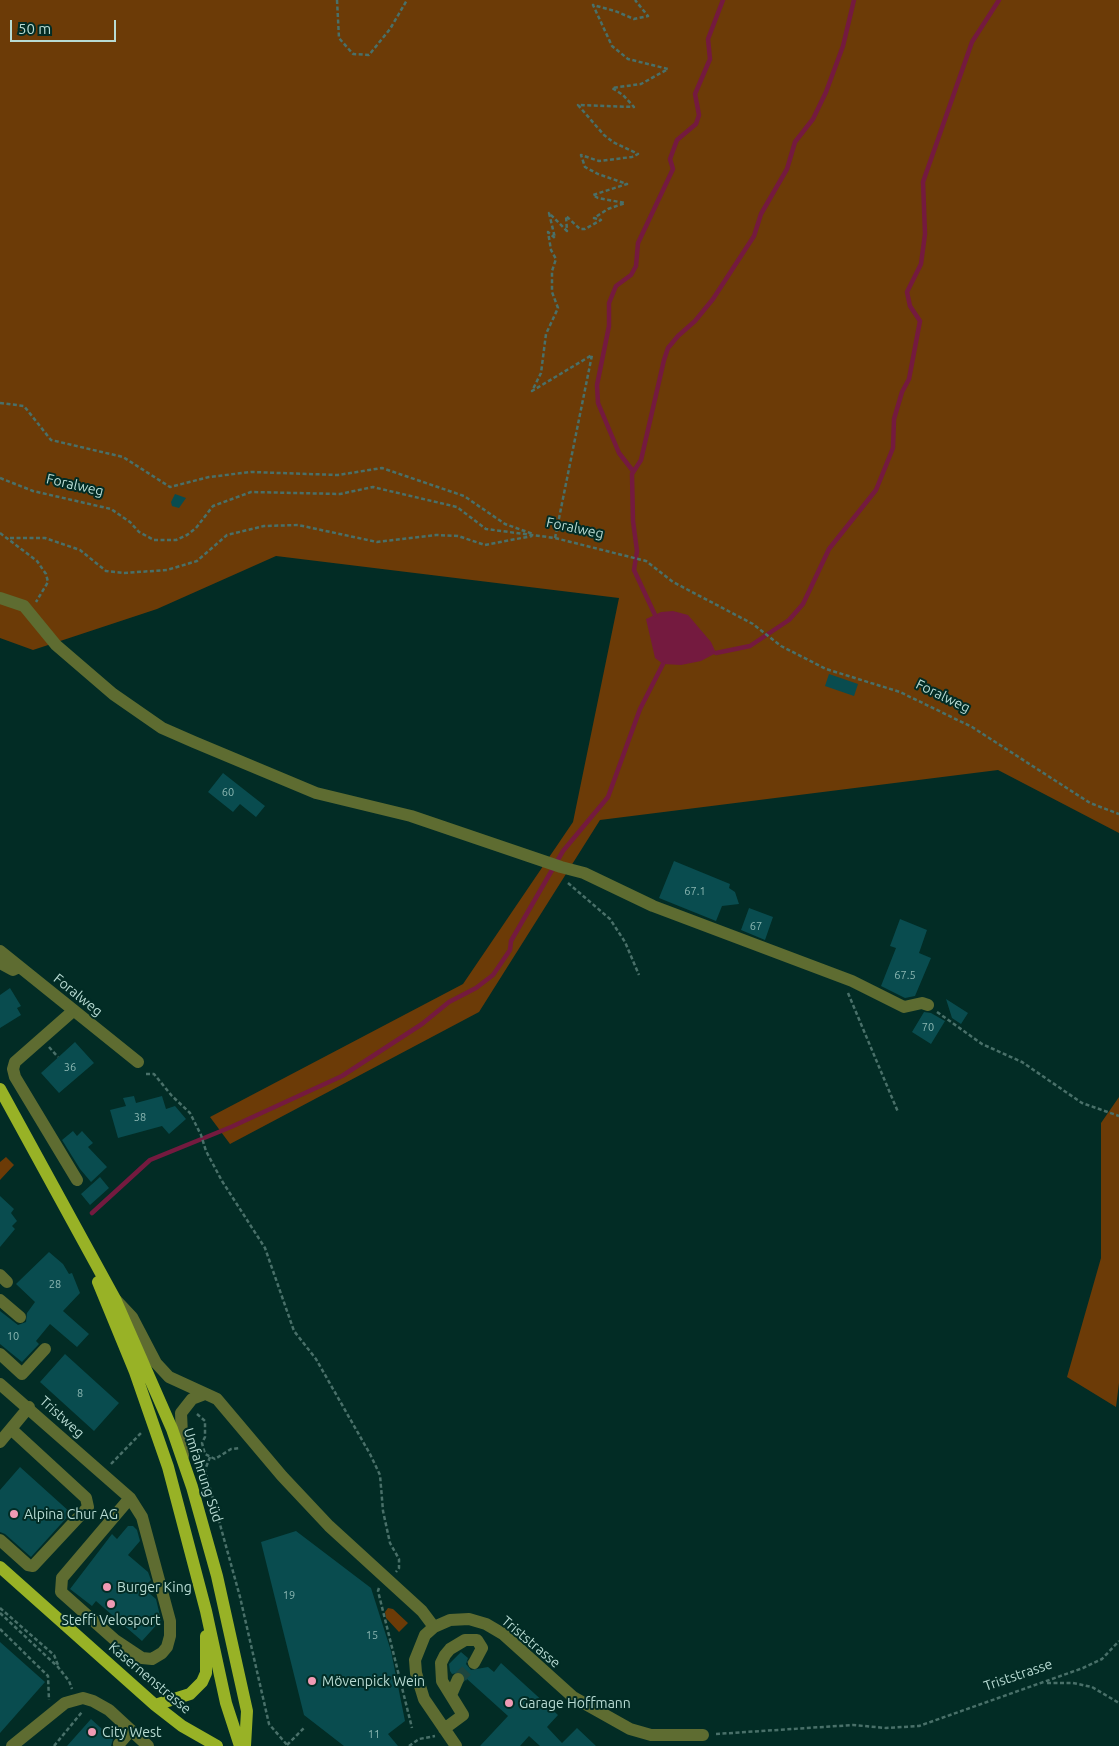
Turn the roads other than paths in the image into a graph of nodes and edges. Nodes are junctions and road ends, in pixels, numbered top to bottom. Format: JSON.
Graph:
{"nodes":[{"id":1,"x":0,"y":598,"type":"edge"},
{"id":2,"x":0,"y":951,"type":"edge"},
{"id":3,"x":0,"y":963,"type":"edge"},
{"id":4,"x":20,"y":967,"type":"junction"},
{"id":5,"x":928,"y":1005,"type":"road end"},
{"id":6,"x":73,"y":1011,"type":"junction"},
{"id":7,"x":138,"y":1062,"type":"dead end"},
{"id":8,"x":0,"y":1089,"type":"edge"},
{"id":9,"x":77,"y":1180,"type":"dead end"},
{"id":10,"x":77,"y":1231,"type":"junction"},
{"id":11,"x":115,"y":1299,"type":"junction"},
{"id":12,"x":0,"y":1300,"type":"edge"},
{"id":13,"x":20,"y":1317,"type":"dead end"},
{"id":14,"x":45,"y":1349,"type":"dead end"},
{"id":15,"x":0,"y":1354,"type":"edge"},
{"id":16,"x":0,"y":1384,"type":"edge"},
{"id":17,"x":205,"y":1394,"type":"junction"},
{"id":18,"x":29,"y":1407,"type":"junction"},
{"id":19,"x":11,"y":1429,"type":"junction"},
{"id":20,"x":0,"y":1442,"type":"edge"},
{"id":21,"x":183,"y":1459,"type":"junction"},
{"id":22,"x":130,"y":1498,"type":"junction"},
{"id":23,"x":0,"y":1540,"type":"edge"},
{"id":24,"x":0,"y":1567,"type":"edge"},
{"id":25,"x":206,"y":1611,"type":"junction"},
{"id":26,"x":434,"y":1627,"type":"junction"},
{"id":27,"x":474,"y":1663,"type":"tunnel mouth"},
{"id":28,"x":458,"y":1679,"type":"tunnel mouth"},
{"id":29,"x":451,"y":1695,"type":"junction"},
{"id":30,"x":155,"y":1705,"type":"junction"},
{"id":31,"x":131,"y":1730,"type":"junction"},
{"id":32,"x":441,"y":1733,"type":"junction"},
{"id":33,"x":700,"y":1738,"type":"edge"},
{"id":34,"x":119,"y":1744,"type":"dead end"},
{"id":35,"x":12,"y":1746,"type":"edge"},
{"id":36,"x":148,"y":1746,"type":"edge"},
{"id":37,"x":217,"y":1746,"type":"edge"},
{"id":38,"x":240,"y":1746,"type":"edge"},
{"id":39,"x":245,"y":1746,"type":"edge"},
{"id":40,"x":456,"y":1746,"type":"edge"}],
"edges":[{"from":1,"to":5,"type":"street"},
{"from":2,"to":4,"type":"street","name":"Foralweg"},
{"from":3,"to":4,"type":"street"},
{"from":4,"to":6,"type":"street","name":"Foralweg"},
{"from":6,"to":7,"type":"street","name":"Foralweg"},
{"from":6,"to":9,"type":"street"},
{"from":8,"to":10,"type":"main road","name":"Umfahrung Süd"},
{"from":10,"to":11,"type":"main road","name":"Umfahrung Süd"},
{"from":10,"to":25,"type":"main road","name":"Umfahrung Süd"},
{"from":11,"to":17,"type":"street"},
{"from":11,"to":21,"type":"main road","name":"Umfahrung Süd"},
{"from":12,"to":13,"type":"street"},
{"from":14,"to":15,"type":"street"},
{"from":16,"to":18,"type":"street","name":"Tristweg"},
{"from":17,"to":21,"type":"street"},
{"from":17,"to":26,"type":"street"},
{"from":18,"to":19,"type":"street"},
{"from":18,"to":22,"type":"street","name":"Tristweg"},
{"from":19,"to":20,"type":"street"},
{"from":19,"to":23,"type":"street"},
{"from":21,"to":39,"type":"main road","name":"Umfahrung Süd"},
{"from":22,"to":22,"type":"street","name":"Tristweg"},
{"from":24,"to":30,"type":"main road","name":"Kasernenstrasse"},
{"from":25,"to":30,"type":"main road"},
{"from":25,"to":38,"type":"main road","name":"Umfahrung Süd"},
{"from":26,"to":32,"type":"street"},
{"from":26,"to":33,"type":"street","name":"Triststrasse"},
{"from":27,"to":29,"type":"street"},
{"from":28,"to":29,"type":"street"},
{"from":29,"to":32,"type":"street"},
{"from":30,"to":37,"type":"main road","name":"Kasernenstrasse"},
{"from":31,"to":34,"type":"street"},
{"from":31,"to":35,"type":"street"},
{"from":31,"to":36,"type":"street"},
{"from":32,"to":40,"type":"street"}]}
